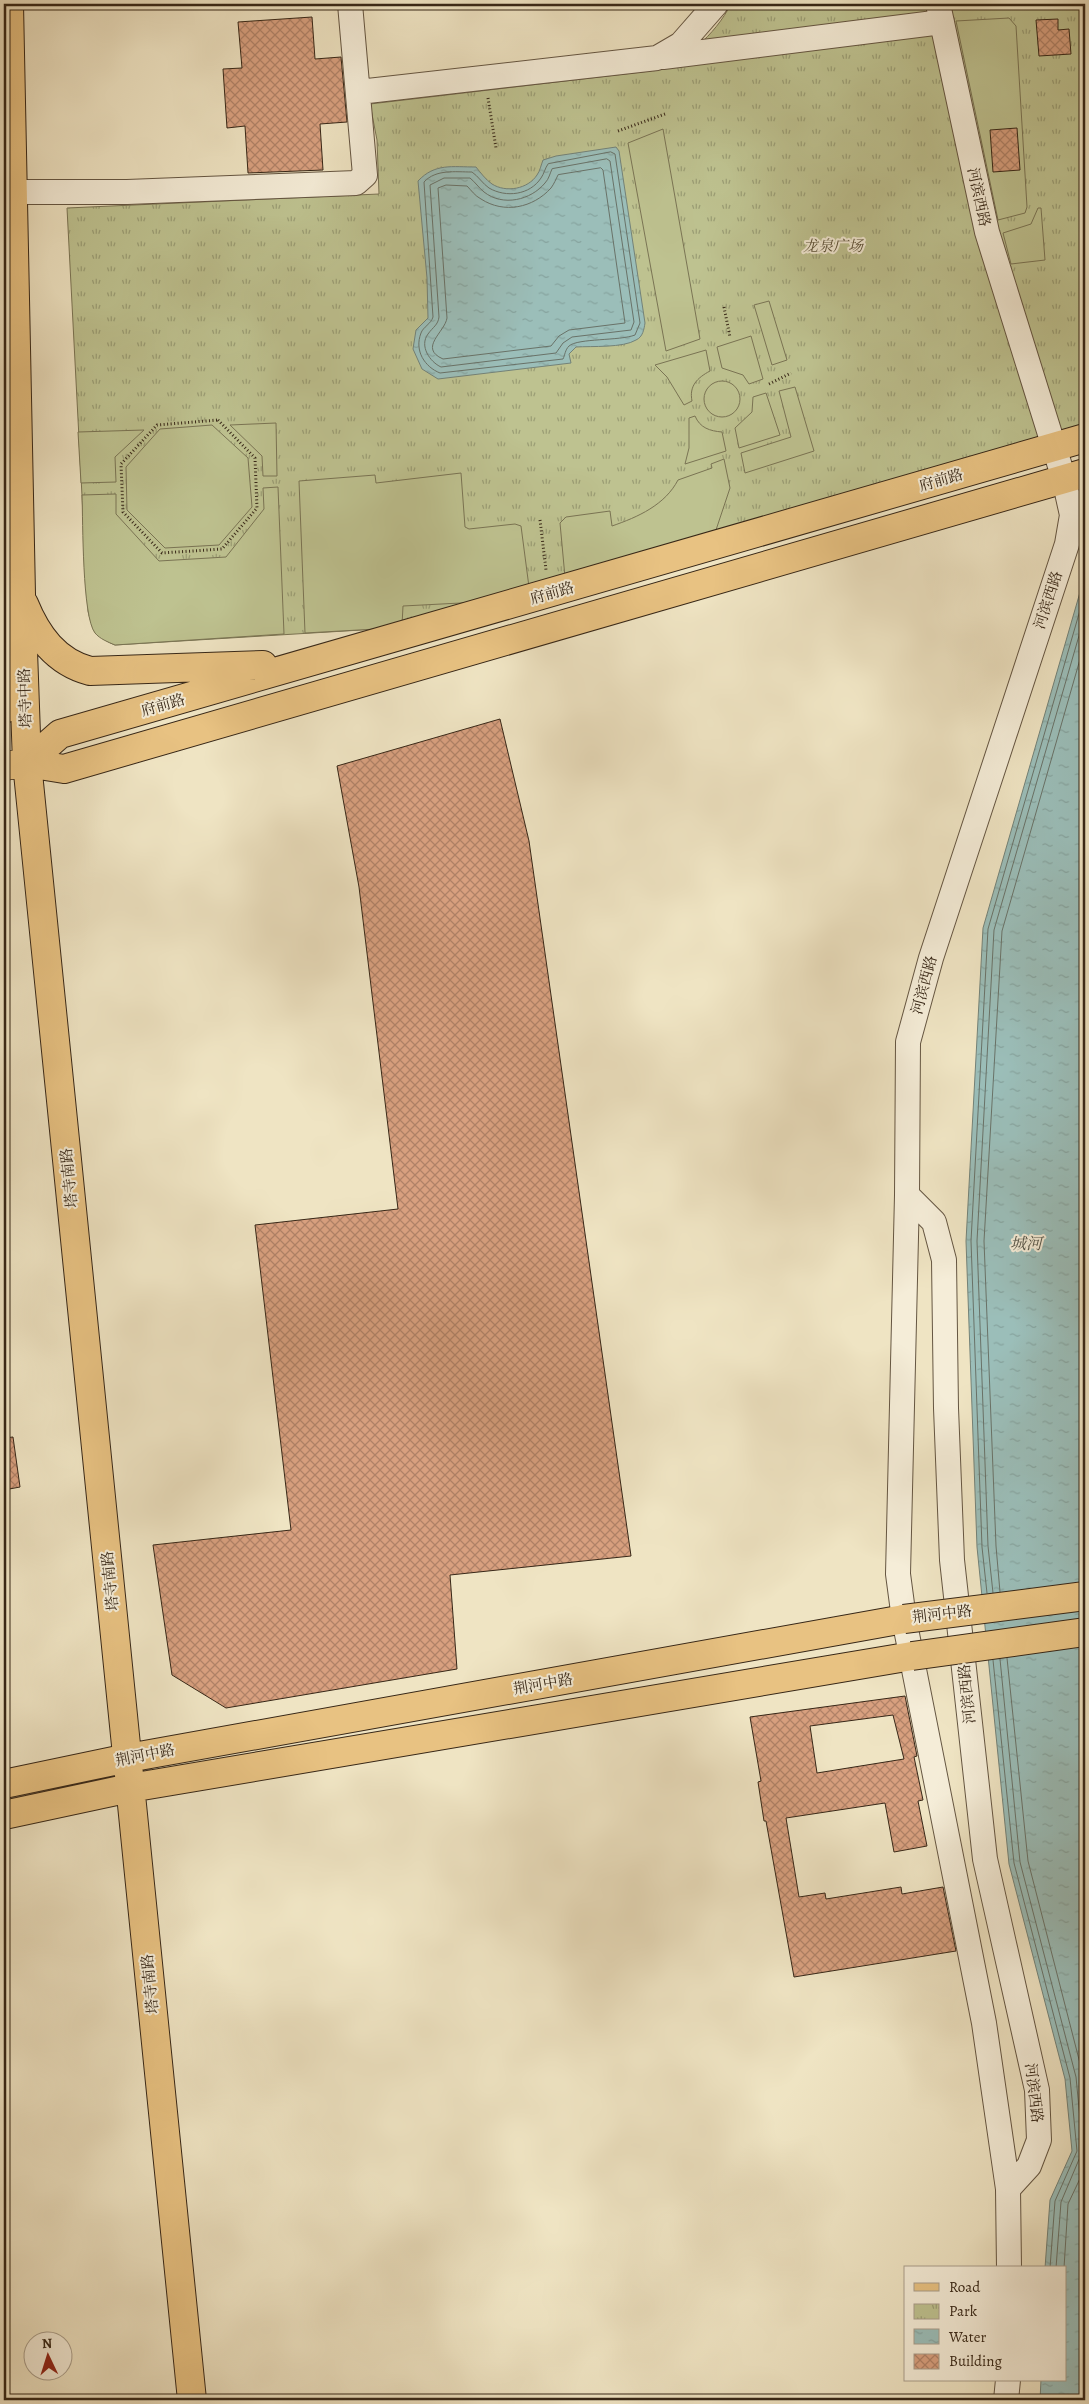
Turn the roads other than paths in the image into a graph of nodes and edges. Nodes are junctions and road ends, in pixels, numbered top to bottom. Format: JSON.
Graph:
{"nodes":[{"id":1,"x":10,"y":4,"type":"edge"},
{"id":2,"x":350,"y":4,"type":"edge"},
{"id":3,"x":716,"y":4,"type":"edge"},
{"id":4,"x":940,"y":13,"type":"edge"},
{"id":5,"x":657,"y":58,"type":"junction"},
{"id":6,"x":359,"y":92,"type":"junction"},
{"id":7,"x":8,"y":146,"type":"edge"},
{"id":8,"x":13,"y":192,"type":"junction"},
{"id":9,"x":1085,"y":438,"type":"edge"},
{"id":10,"x":1056,"y":447,"type":"junction"},
{"id":11,"x":11,"y":457,"type":"edge"},
{"id":12,"x":1074,"y":476,"type":"edge"},
{"id":13,"x":20,"y":594,"type":"junction"},
{"id":14,"x":23,"y":652,"type":"junction"},
{"id":15,"x":307,"y":663,"type":"junction"},
{"id":16,"x":4,"y":708,"type":"edge"},
{"id":17,"x":16,"y":764,"type":"edge"},
{"id":18,"x":907,"y":1195,"type":"junction"},
{"id":19,"x":1085,"y":1596,"type":"edge"},
{"id":20,"x":904,"y":1619,"type":"junction"},
{"id":21,"x":1085,"y":1632,"type":"edge"},
{"id":22,"x":912,"y":1656,"type":"junction"},
{"id":23,"x":128,"y":1758,"type":"junction"},
{"id":24,"x":4,"y":1784,"type":"edge"},
{"id":25,"x":130,"y":1788,"type":"junction"},
{"id":26,"x":4,"y":1815,"type":"edge"},
{"id":27,"x":1008,"y":2190,"type":"junction"},
{"id":28,"x":1009,"y":2266,"type":"edge"},
{"id":29,"x":1008,"y":2382,"type":"edge"},
{"id":30,"x":192,"y":2400,"type":"edge"},
{"id":31,"x":1006,"y":2400,"type":"edge"}],
"edges":[{"from":1,"to":7,"type":"main road","name":"塔寺中路"},
{"from":2,"to":6,"type":"street"},
{"from":3,"to":5,"type":"street"},
{"from":4,"to":5,"type":"street"},
{"from":4,"to":10,"type":"street","name":"河滨西路"},
{"from":5,"to":6,"type":"street"},
{"from":6,"to":8,"type":"street"},
{"from":7,"to":8,"type":"main road","name":"塔寺中路"},
{"from":8,"to":11,"type":"main road","name":"塔寺中路"},
{"from":9,"to":10,"type":"main road","name":"府前路"},
{"from":10,"to":12,"type":"street","name":"河滨西路"},
{"from":10,"to":15,"type":"main road","name":"府前路"},
{"from":11,"to":13,"type":"main road","name":"塔寺中路"},
{"from":12,"to":17,"type":"main road"},
{"from":12,"to":18,"type":"street","name":"河滨西路"},
{"from":13,"to":14,"type":"main road","name":"塔寺中路"},
{"from":13,"to":15,"type":"main road"},
{"from":14,"to":16,"type":"main road"},
{"from":14,"to":17,"type":"main road","name":"塔寺中路"},
{"from":15,"to":17,"type":"main road","name":"府前路"},
{"from":17,"to":23,"type":"main road","name":"塔寺南路"},
{"from":18,"to":20,"type":"street","name":"河滨西路"},
{"from":18,"to":27,"type":"street","name":"河滨西路"},
{"from":19,"to":20,"type":"main road","name":"荆河中路","bridge":true},
{"from":20,"to":22,"type":"street","name":"河滨西路"},
{"from":20,"to":23,"type":"main road","name":"荆河中路"},
{"from":21,"to":22,"type":"main road","name":"荆河中路","bridge":true},
{"from":22,"to":25,"type":"main road","name":"荆河中路"},
{"from":22,"to":27,"type":"street","name":"河滨西路"},
{"from":23,"to":24,"type":"main road","name":"荆河中路"},
{"from":23,"to":25,"type":"main road","name":"塔寺南路"},
{"from":25,"to":26,"type":"main road","name":"荆河中路"},
{"from":25,"to":30,"type":"main road","name":"塔寺南路"},
{"from":27,"to":28,"type":"street","name":"河滨西路"},
{"from":29,"to":31,"type":"street"}]}
